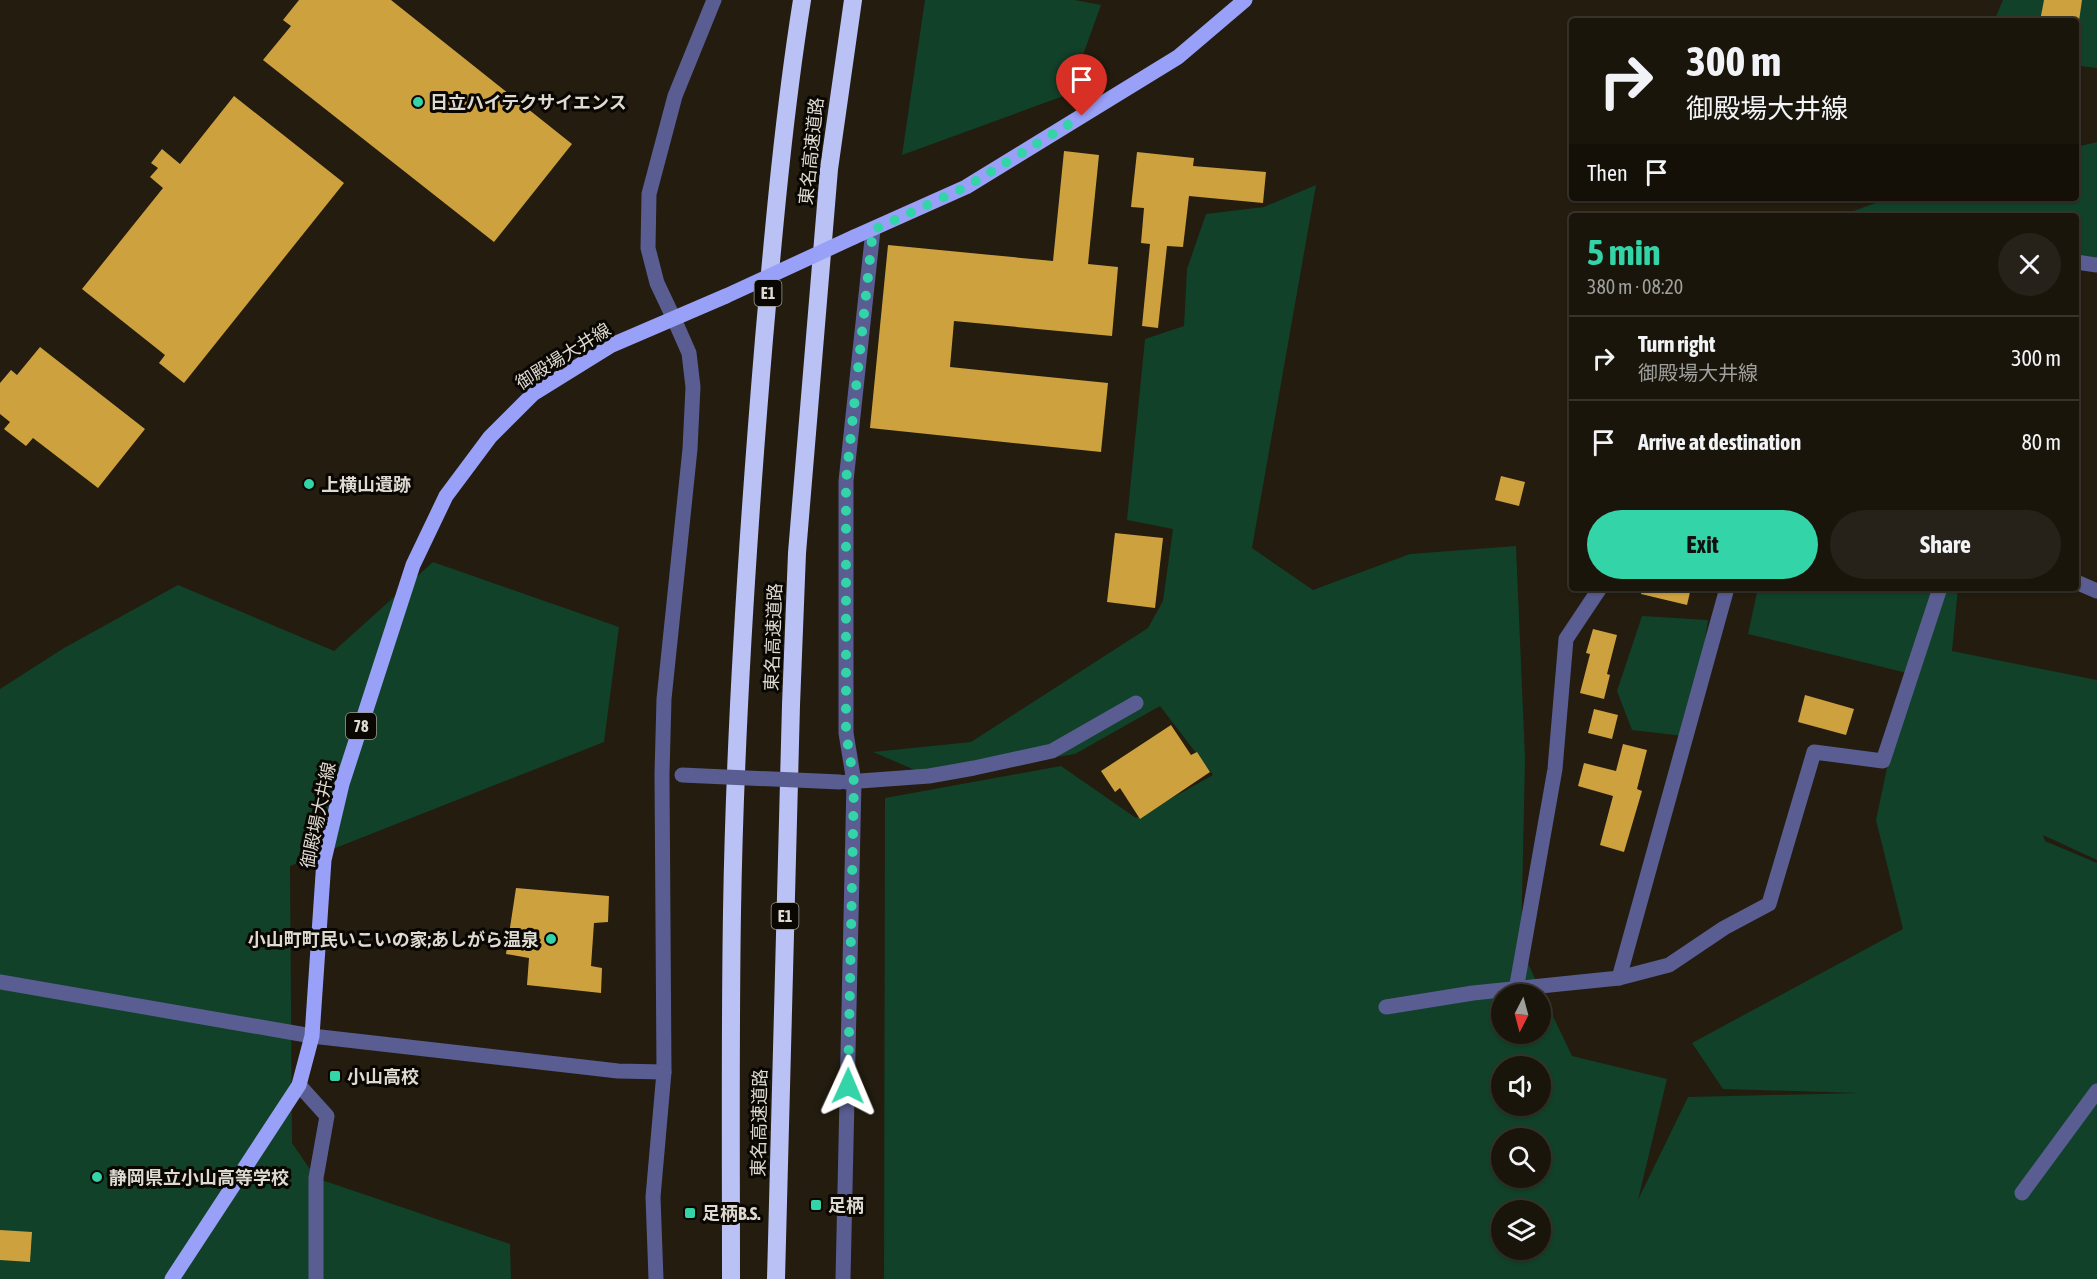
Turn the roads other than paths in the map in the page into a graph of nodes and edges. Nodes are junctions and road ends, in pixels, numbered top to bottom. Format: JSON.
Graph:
{"nodes":[{"id":1,"x":714,"y":0,"type":"edge"},
{"id":2,"x":802,"y":0,"type":"edge"},
{"id":3,"x":853,"y":0,"type":"edge"},
{"id":4,"x":1245,"y":0,"type":"edge"},
{"id":5,"x":873,"y":230,"type":"junction"},
{"id":6,"x":2079,"y":262,"type":"edge"},
{"id":7,"x":2097,"y":265,"type":"edge"},
{"id":8,"x":674,"y":319,"type":"junction"},
{"id":9,"x":2079,"y":583,"type":"edge"},
{"id":10,"x":1598,"y":591,"type":"edge"},
{"id":11,"x":1726,"y":591,"type":"edge"},
{"id":12,"x":1939,"y":591,"type":"edge"},
{"id":13,"x":2097,"y":591,"type":"edge"},
{"id":14,"x":1136,"y":703,"type":"dead end"},
{"id":15,"x":662,"y":774,"type":"junction"},
{"id":16,"x":847,"y":782,"type":"junction"},
{"id":17,"x":1619,"y":978,"type":"junction"},
{"id":18,"x":0,"y":982,"type":"edge"},
{"id":19,"x":1517,"y":984,"type":"edge"},
{"id":20,"x":1551,"y":986,"type":"edge"},
{"id":21,"x":1491,"y":992,"type":"edge"},
{"id":22,"x":1386,"y":1007,"type":"dead end"},
{"id":23,"x":312,"y":1036,"type":"junction"},
{"id":24,"x":664,"y":1072,"type":"junction"},
{"id":25,"x":299,"y":1085,"type":"junction"},
{"id":26,"x":2097,"y":1091,"type":"edge"},
{"id":27,"x":2022,"y":1192,"type":"dead end"},
{"id":28,"x":172,"y":1279,"type":"edge"},
{"id":29,"x":316,"y":1279,"type":"edge"},
{"id":30,"x":656,"y":1279,"type":"edge"},
{"id":31,"x":731,"y":1279,"type":"edge"},
{"id":32,"x":776,"y":1279,"type":"edge"},
{"id":33,"x":843,"y":1279,"type":"edge"}],
"edges":[{"from":1,"to":8,"type":"street"},
{"from":2,"to":31,"type":"highway","name":"東名高速道路","number":"E1"},
{"from":3,"to":32,"type":"highway","name":"東名高速道路","number":"E1"},
{"from":4,"to":5,"type":"main road","name":"御殿場大井線","number":"78"},
{"from":5,"to":8,"type":"main road","name":"御殿場大井線","number":"78","bridge":true},
{"from":5,"to":16,"type":"street"},
{"from":6,"to":7,"type":"street"},
{"from":8,"to":15,"type":"street"},
{"from":8,"to":23,"type":"main road","name":"御殿場大井線","number":"78"},
{"from":9,"to":13,"type":"street"},
{"from":10,"to":19,"type":"street"},
{"from":11,"to":17,"type":"street"},
{"from":12,"to":17,"type":"street"},
{"from":14,"to":16,"type":"street"},
{"from":15,"to":16,"type":"street","bridge":true},
{"from":15,"to":24,"type":"street"},
{"from":16,"to":33,"type":"street"},
{"from":17,"to":20,"type":"street"},
{"from":18,"to":23,"type":"street"},
{"from":21,"to":22,"type":"street"},
{"from":23,"to":24,"type":"street"},
{"from":23,"to":25,"type":"main road","name":"御殿場大井線","number":"78"},
{"from":24,"to":30,"type":"street"},
{"from":25,"to":28,"type":"main road","name":"御殿場大井線","number":"78"},
{"from":25,"to":29,"type":"street"},
{"from":26,"to":27,"type":"street"}]}
